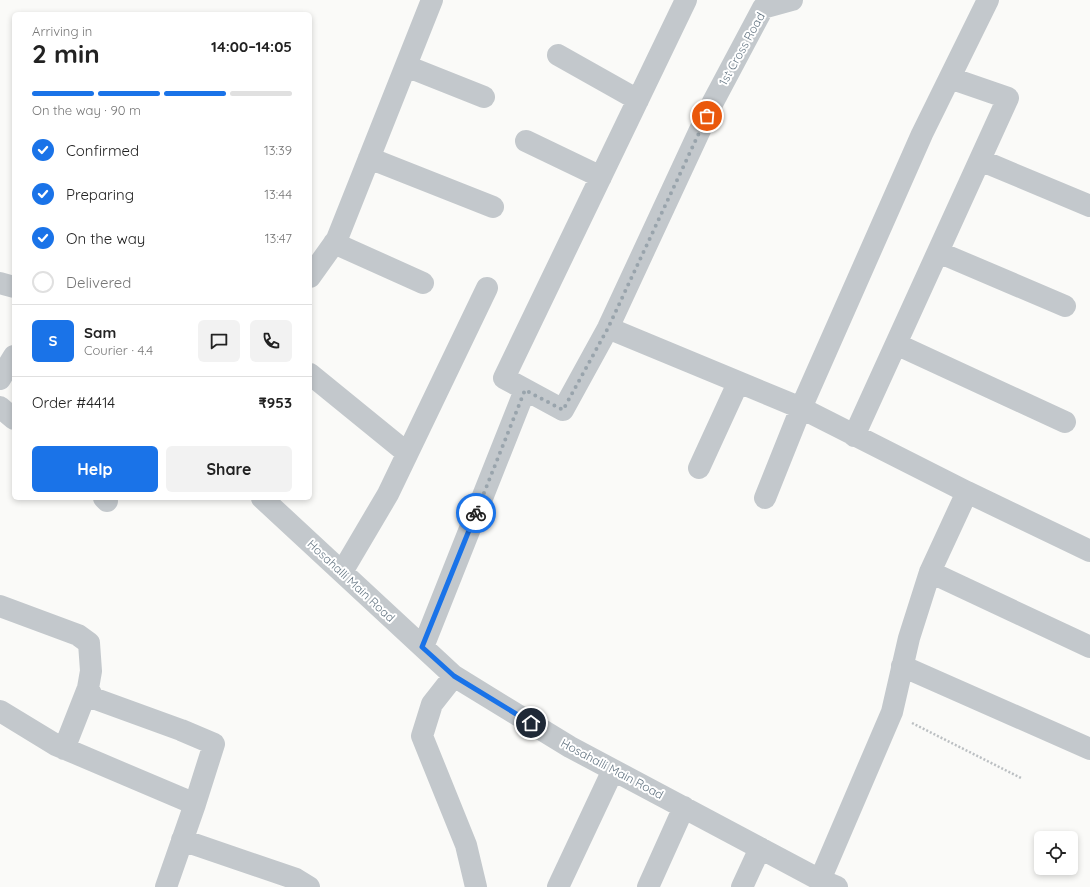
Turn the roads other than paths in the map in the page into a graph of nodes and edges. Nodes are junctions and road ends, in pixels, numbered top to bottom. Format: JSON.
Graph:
{"nodes":[{"id":1,"x":432,"y":0,"type":"edge"},
{"id":2,"x":686,"y":0,"type":"edge"},
{"id":3,"x":792,"y":0,"type":"edge"},
{"id":4,"x":988,"y":0,"type":"edge"},
{"id":5,"x":758,"y":4,"type":"edge"},
{"id":6,"x":558,"y":55,"type":"dead end"},
{"id":7,"x":406,"y":66,"type":"junction"},
{"id":8,"x":950,"y":78,"type":"junction"},
{"id":9,"x":484,"y":97,"type":"dead end"},
{"id":10,"x":638,"y":100,"type":"junction"},
{"id":11,"x":526,"y":141,"type":"dead end"},
{"id":12,"x":369,"y":158,"type":"junction"},
{"id":13,"x":980,"y":160,"type":"junction"},
{"id":14,"x":601,"y":177,"type":"junction"},
{"id":15,"x":1090,"y":206,"type":"edge"},
{"id":16,"x":493,"y":207,"type":"dead end"},
{"id":17,"x":334,"y":243,"type":"junction"},
{"id":18,"x":938,"y":252,"type":"junction"},
{"id":19,"x":312,"y":274,"type":"edge"},
{"id":20,"x":0,"y":283,"type":"edge"},
{"id":21,"x":423,"y":283,"type":"dead end"},
{"id":22,"x":12,"y":287,"type":"edge"},
{"id":23,"x":487,"y":288,"type":"dead end"},
{"id":24,"x":1065,"y":306,"type":"dead end"},
{"id":25,"x":608,"y":328,"type":"junction"},
{"id":26,"x":896,"y":344,"type":"junction"},
{"id":27,"x":12,"y":359,"type":"edge"},
{"id":28,"x":312,"y":376,"type":"edge"},
{"id":29,"x":0,"y":379,"type":"edge"},
{"id":30,"x":738,"y":383,"type":"junction"},
{"id":31,"x":525,"y":390,"type":"junction"},
{"id":32,"x":0,"y":407,"type":"edge"},
{"id":33,"x":801,"y":408,"type":"junction"},
{"id":34,"x":12,"y":417,"type":"edge"},
{"id":35,"x":1065,"y":422,"type":"dead end"},
{"id":36,"x":854,"y":436,"type":"junction"},
{"id":37,"x":407,"y":453,"type":"junction"},
{"id":38,"x":699,"y":468,"type":"dead end"},
{"id":39,"x":966,"y":492,"type":"junction"},
{"id":40,"x":765,"y":498,"type":"dead end"},
{"id":41,"x":264,"y":500,"type":"edge"},
{"id":42,"x":1090,"y":551,"type":"edge"},
{"id":43,"x":342,"y":572,"type":"junction"},
{"id":44,"x":930,"y":572,"type":"junction"},
{"id":45,"x":0,"y":606,"type":"edge"},
{"id":46,"x":422,"y":647,"type":"junction"},
{"id":47,"x":1090,"y":647,"type":"edge"},
{"id":48,"x":902,"y":666,"type":"junction"},
{"id":49,"x":454,"y":676,"type":"junction"},
{"id":50,"x":88,"y":688,"type":"junction"},
{"id":51,"x":1,"y":715,"type":"edge"},
{"id":52,"x":64,"y":749,"type":"junction"},
{"id":53,"x":1090,"y":749,"type":"edge"},
{"id":54,"x":614,"y":770,"type":"junction"},
{"id":55,"x":194,"y":804,"type":"junction"},
{"id":56,"x":684,"y":807,"type":"junction"},
{"id":57,"x":182,"y":840,"type":"junction"},
{"id":58,"x":760,"y":848,"type":"junction"},
{"id":59,"x":829,"y":884,"type":"edge"},
{"id":60,"x":166,"y":887,"type":"edge"},
{"id":61,"x":309,"y":887,"type":"edge"},
{"id":62,"x":476,"y":887,"type":"edge"},
{"id":63,"x":558,"y":887,"type":"edge"},
{"id":64,"x":648,"y":887,"type":"edge"},
{"id":65,"x":742,"y":887,"type":"edge"}],
"edges":[{"from":1,"to":7,"type":"street"},
{"from":2,"to":10,"type":"street"},
{"from":3,"to":5,"type":"street","name":"1st Cross Road"},
{"from":4,"to":8,"type":"street"},
{"from":5,"to":25,"type":"street","name":"1st Cross Road"},
{"from":6,"to":10,"type":"street"},
{"from":7,"to":9,"type":"street"},
{"from":7,"to":12,"type":"street"},
{"from":8,"to":13,"type":"street"},
{"from":8,"to":33,"type":"street"},
{"from":10,"to":14,"type":"street"},
{"from":11,"to":14,"type":"street"},
{"from":12,"to":16,"type":"street"},
{"from":12,"to":17,"type":"street"},
{"from":13,"to":15,"type":"street"},
{"from":13,"to":18,"type":"street"},
{"from":14,"to":31,"type":"street"},
{"from":17,"to":19,"type":"street"},
{"from":17,"to":21,"type":"street"},
{"from":18,"to":24,"type":"street"},
{"from":18,"to":26,"type":"street"},
{"from":20,"to":22,"type":"street"},
{"from":23,"to":37,"type":"street"},
{"from":25,"to":30,"type":"street"},
{"from":25,"to":31,"type":"street","name":"1st Cross Road"},
{"from":26,"to":35,"type":"street"},
{"from":26,"to":36,"type":"street"},
{"from":27,"to":29,"type":"street"},
{"from":28,"to":37,"type":"street"},
{"from":30,"to":33,"type":"street"},
{"from":30,"to":38,"type":"street"},
{"from":31,"to":46,"type":"street"},
{"from":32,"to":34,"type":"street"},
{"from":33,"to":36,"type":"street"},
{"from":33,"to":40,"type":"street"},
{"from":36,"to":39,"type":"street"},
{"from":37,"to":43,"type":"street"},
{"from":39,"to":42,"type":"street"},
{"from":39,"to":44,"type":"street"},
{"from":41,"to":43,"type":"street","name":"Hosahalli Main Road"},
{"from":43,"to":46,"type":"street","name":"Hosahalli Main Road"},
{"from":44,"to":47,"type":"street"},
{"from":44,"to":48,"type":"street"},
{"from":45,"to":50,"type":"street"},
{"from":46,"to":49,"type":"street","name":"Hosahalli Main Road"},
{"from":48,"to":53,"type":"street"},
{"from":48,"to":59,"type":"street"},
{"from":49,"to":54,"type":"street","name":"Hosahalli Main Road"},
{"from":49,"to":62,"type":"street"},
{"from":50,"to":52,"type":"street"},
{"from":50,"to":55,"type":"street"},
{"from":51,"to":52,"type":"street"},
{"from":52,"to":55,"type":"street"},
{"from":54,"to":56,"type":"street","name":"Hosahalli Main Road"},
{"from":54,"to":63,"type":"street"},
{"from":55,"to":57,"type":"street"},
{"from":56,"to":58,"type":"street","name":"Hosahalli Main Road"},
{"from":56,"to":64,"type":"street"},
{"from":57,"to":60,"type":"street"},
{"from":57,"to":61,"type":"street"},
{"from":58,"to":59,"type":"street","name":"Hosahalli Main Road"},
{"from":58,"to":65,"type":"street"}]}
